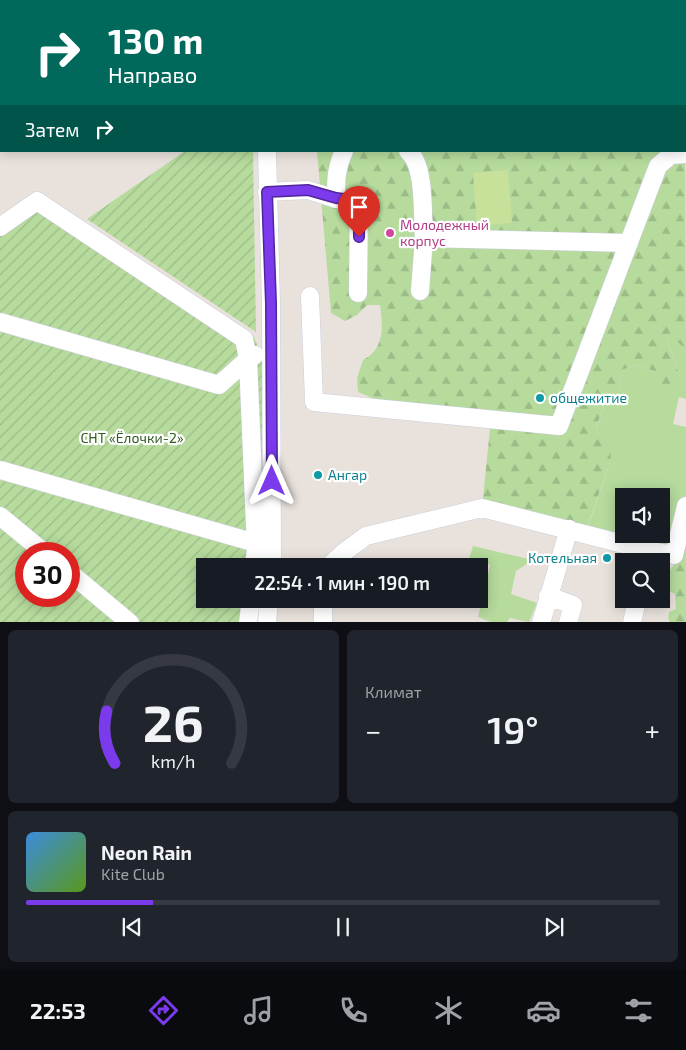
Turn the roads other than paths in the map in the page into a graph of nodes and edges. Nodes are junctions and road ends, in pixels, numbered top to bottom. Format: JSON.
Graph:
{"nodes":[{"id":1,"x":267,"y":152,"type":"edge"},
{"id":2,"x":344,"y":152,"type":"edge"},
{"id":3,"x":409,"y":152,"type":"edge"},
{"id":4,"x":686,"y":154,"type":"edge"},
{"id":5,"x":267,"y":192,"type":"junction"},
{"id":6,"x":336,"y":198,"type":"junction"},
{"id":7,"x":0,"y":227,"type":"edge"},
{"id":8,"x":424,"y":238,"type":"junction"},
{"id":9,"x":630,"y":243,"type":"junction"},
{"id":10,"x":420,"y":291,"type":"dead end"},
{"id":11,"x":358,"y":292,"type":"dead end"},
{"id":12,"x":310,"y":296,"type":"dead end"},
{"id":13,"x":0,"y":322,"type":"edge"},
{"id":14,"x":271,"y":346,"type":"junction"},
{"id":15,"x":248,"y":358,"type":"junction"},
{"id":16,"x":0,"y":470,"type":"edge"},
{"id":17,"x":686,"y":506,"type":"edge"},
{"id":18,"x":0,"y":516,"type":"edge"},
{"id":19,"x":569,"y":529,"type":"junction"},
{"id":20,"x":31,"y":542,"type":"edge"},
{"id":21,"x":256,"y":543,"type":"junction"},
{"id":22,"x":637,"y":553,"type":"edge"},
{"id":23,"x":670,"y":555,"type":"edge"},
{"id":24,"x":255,"y":558,"type":"edge"},
{"id":25,"x":272,"y":558,"type":"edge"},
{"id":26,"x":337,"y":558,"type":"edge"},
{"id":27,"x":80,"y":581,"type":"edge"},
{"id":28,"x":548,"y":596,"type":"junction"},
{"id":29,"x":250,"y":608,"type":"edge"},
{"id":30,"x":268,"y":608,"type":"edge"},
{"id":31,"x":323,"y":608,"type":"edge"},
{"id":32,"x":635,"y":608,"type":"edge"},
{"id":33,"x":130,"y":622,"type":"edge"},
{"id":34,"x":248,"y":622,"type":"edge"},
{"id":35,"x":267,"y":622,"type":"edge"},
{"id":36,"x":323,"y":622,"type":"edge"},
{"id":37,"x":541,"y":622,"type":"edge"},
{"id":38,"x":568,"y":622,"type":"edge"},
{"id":39,"x":632,"y":622,"type":"edge"}],
"edges":[{"from":1,"to":5,"type":"street"},
{"from":2,"to":6,"type":"street"},
{"from":3,"to":8,"type":"street"},
{"from":4,"to":9,"type":"street"},
{"from":5,"to":6,"type":"street"},
{"from":5,"to":14,"type":"street"},
{"from":6,"to":11,"type":"street"},
{"from":7,"to":15,"type":"street"},
{"from":8,"to":9,"type":"street"},
{"from":8,"to":10,"type":"street"},
{"from":9,"to":12,"type":"street"},
{"from":13,"to":15,"type":"street"},
{"from":14,"to":15,"type":"street"},
{"from":14,"to":25,"type":"street"},
{"from":15,"to":21,"type":"street"},
{"from":16,"to":21,"type":"street"},
{"from":17,"to":23,"type":"street"},
{"from":18,"to":20,"type":"street"},
{"from":19,"to":22,"type":"street"},
{"from":19,"to":26,"type":"street"},
{"from":19,"to":28,"type":"street"},
{"from":21,"to":24,"type":"street"},
{"from":27,"to":33,"type":"street"},
{"from":28,"to":37,"type":"street"},
{"from":28,"to":38,"type":"street"},
{"from":29,"to":34,"type":"street"},
{"from":30,"to":35,"type":"street"},
{"from":31,"to":36,"type":"street"},
{"from":32,"to":39,"type":"street"}]}
